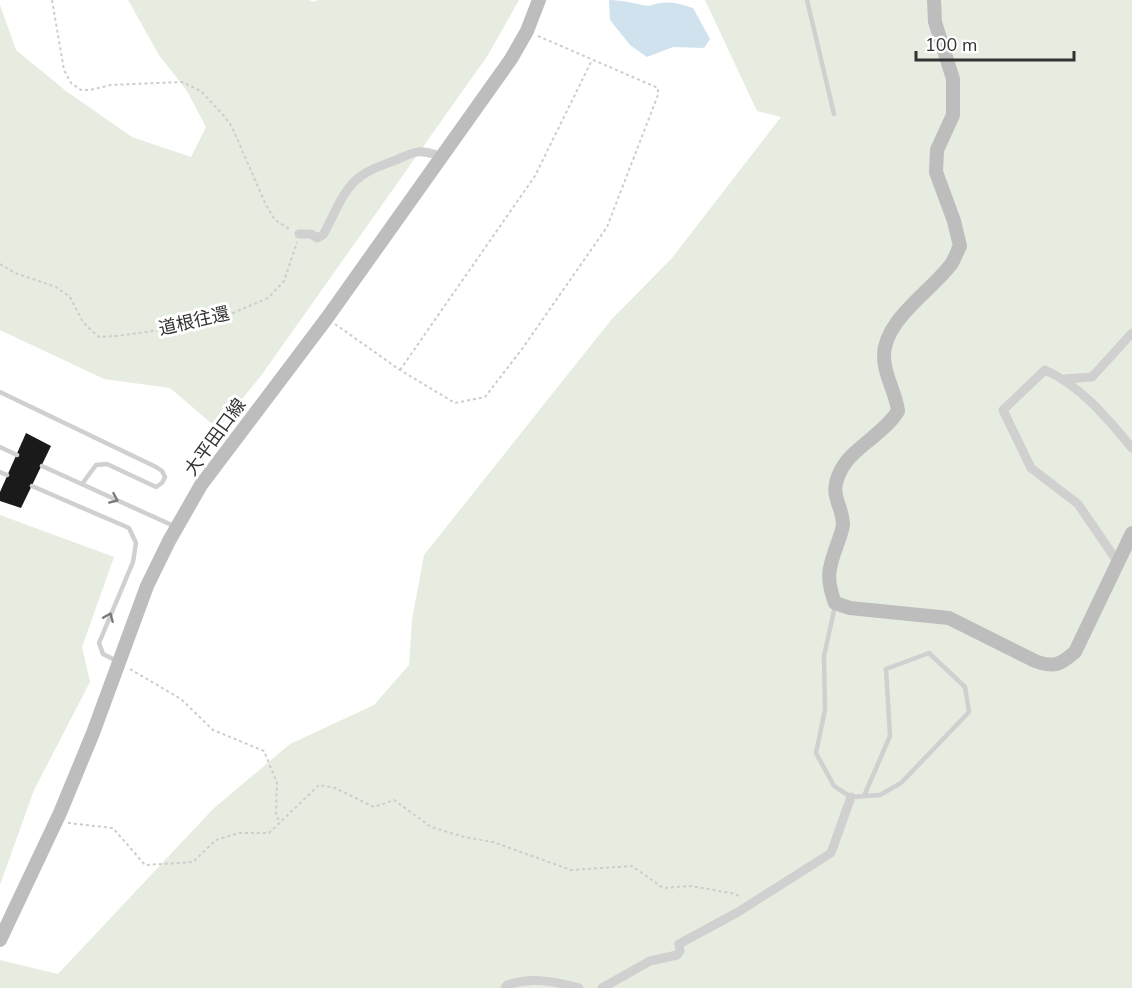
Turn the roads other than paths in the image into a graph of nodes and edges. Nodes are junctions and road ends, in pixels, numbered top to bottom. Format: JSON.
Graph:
{"nodes":[{"id":1,"x":539,"y":0,"type":"edge"},
{"id":2,"x":807,"y":0,"type":"edge"},
{"id":3,"x":934,"y":0,"type":"edge"},
{"id":4,"x":834,"y":114,"type":"dead end"},
{"id":5,"x":440,"y":156,"type":"junction"},
{"id":6,"x":299,"y":234,"type":"road end"},
{"id":7,"x":1132,"y":333,"type":"edge"},
{"id":8,"x":1065,"y":379,"type":"junction"},
{"id":9,"x":0,"y":392,"type":"edge"},
{"id":10,"x":0,"y":447,"type":"edge"},
{"id":11,"x":1132,"y":448,"type":"edge"},
{"id":12,"x":17,"y":455,"type":"dead end"},
{"id":13,"x":42,"y":466,"type":"dead end"},
{"id":14,"x":0,"y":472,"type":"edge"},
{"id":15,"x":7,"y":475,"type":"dead end"},
{"id":16,"x":82,"y":484,"type":"junction"},
{"id":17,"x":32,"y":486,"type":"dead end"},
{"id":18,"x":177,"y":527,"type":"junction"},
{"id":19,"x":1132,"y":533,"type":"edge"},
{"id":20,"x":1117,"y":561,"type":"junction"},
{"id":21,"x":835,"y":603,"type":"junction"},
{"id":22,"x":120,"y":663,"type":"junction"},
{"id":23,"x":864,"y":796,"type":"dead end"},
{"id":24,"x":851,"y":797,"type":"junction"},
{"id":25,"x":0,"y":940,"type":"edge"},
{"id":26,"x":505,"y":988,"type":"edge"},
{"id":27,"x":579,"y":988,"type":"edge"},
{"id":28,"x":602,"y":988,"type":"edge"}],
"edges":[{"from":1,"to":5,"type":"street","name":"大平田口線"},
{"from":2,"to":4,"type":"lane"},
{"from":3,"to":21,"type":"street"},
{"from":5,"to":6,"type":"street"},
{"from":5,"to":18,"type":"street","name":"大平田口線"},
{"from":7,"to":8,"type":"street"},
{"from":8,"to":11,"type":"street"},
{"from":8,"to":20,"type":"street"},
{"from":9,"to":16,"type":"lane"},
{"from":10,"to":12,"type":"lane"},
{"from":13,"to":16,"type":"lane"},
{"from":14,"to":15,"type":"lane"},
{"from":16,"to":18,"type":"lane","one_way":true},
{"from":22,"to":17,"type":"lane","one_way":true},
{"from":18,"to":22,"type":"street","name":"大平田口線"},
{"from":19,"to":20,"type":"street"},
{"from":20,"to":21,"type":"street"},
{"from":21,"to":24,"type":"lane"},
{"from":22,"to":25,"type":"street","name":"大平田口線"},
{"from":23,"to":24,"type":"lane"},
{"from":24,"to":28,"type":"street"},
{"from":26,"to":27,"type":"street"}]}
